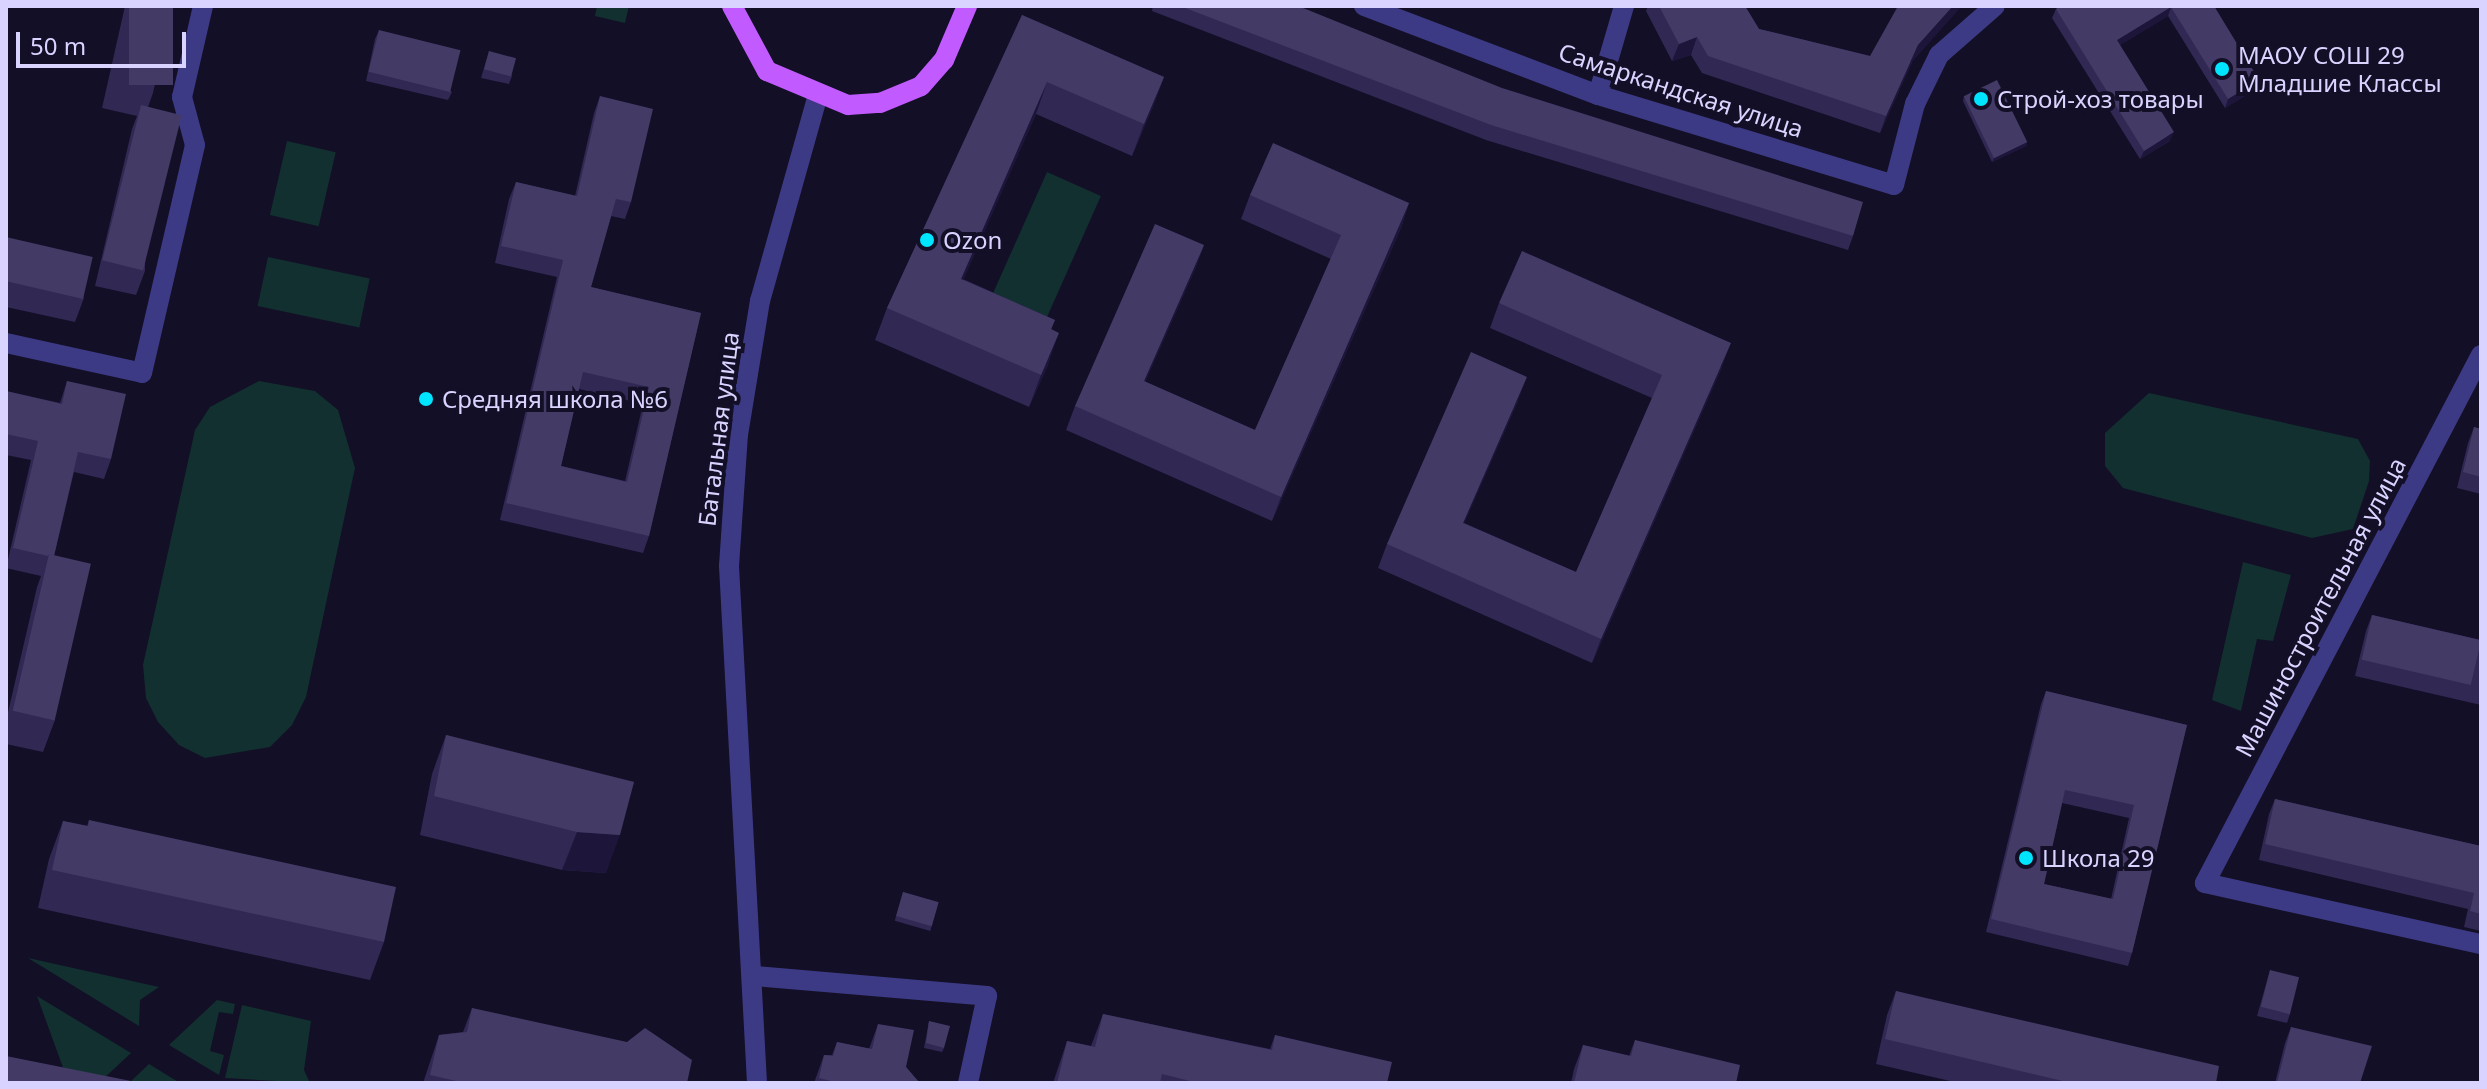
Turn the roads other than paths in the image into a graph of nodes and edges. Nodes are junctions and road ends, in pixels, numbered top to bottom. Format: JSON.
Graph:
{"nodes":[{"id":1,"x":203,"y":6,"type":"edge"},
{"id":2,"x":732,"y":6,"type":"edge"},
{"id":3,"x":967,"y":6,"type":"edge"},
{"id":4,"x":1364,"y":6,"type":"edge"},
{"id":5,"x":1624,"y":6,"type":"edge"},
{"id":6,"x":1995,"y":6,"type":"edge"},
{"id":7,"x":1598,"y":95,"type":"junction"},
{"id":8,"x":817,"y":98,"type":"junction"},
{"id":9,"x":6,"y":343,"type":"edge"},
{"id":10,"x":2481,"y":355,"type":"edge"},
{"id":11,"x":2481,"y":944,"type":"edge"},
{"id":12,"x":755,"y":976,"type":"junction"},
{"id":13,"x":757,"y":1083,"type":"edge"},
{"id":14,"x":968,"y":1083,"type":"edge"}],
"edges":[{"from":1,"to":9,"type":"street"},
{"from":2,"to":8,"type":"main road"},
{"from":3,"to":8,"type":"main road"},
{"from":4,"to":7,"type":"street","name":"Самаркандская улица"},
{"from":5,"to":7,"type":"street"},
{"from":6,"to":7,"type":"street","name":"Самаркандская улица"},
{"from":8,"to":12,"type":"street","name":"Батальная улица"},
{"from":10,"to":11,"type":"street","name":"Машиностроительная улица"},
{"from":12,"to":13,"type":"street","name":"Батальная улица"},
{"from":12,"to":14,"type":"street"}]}
